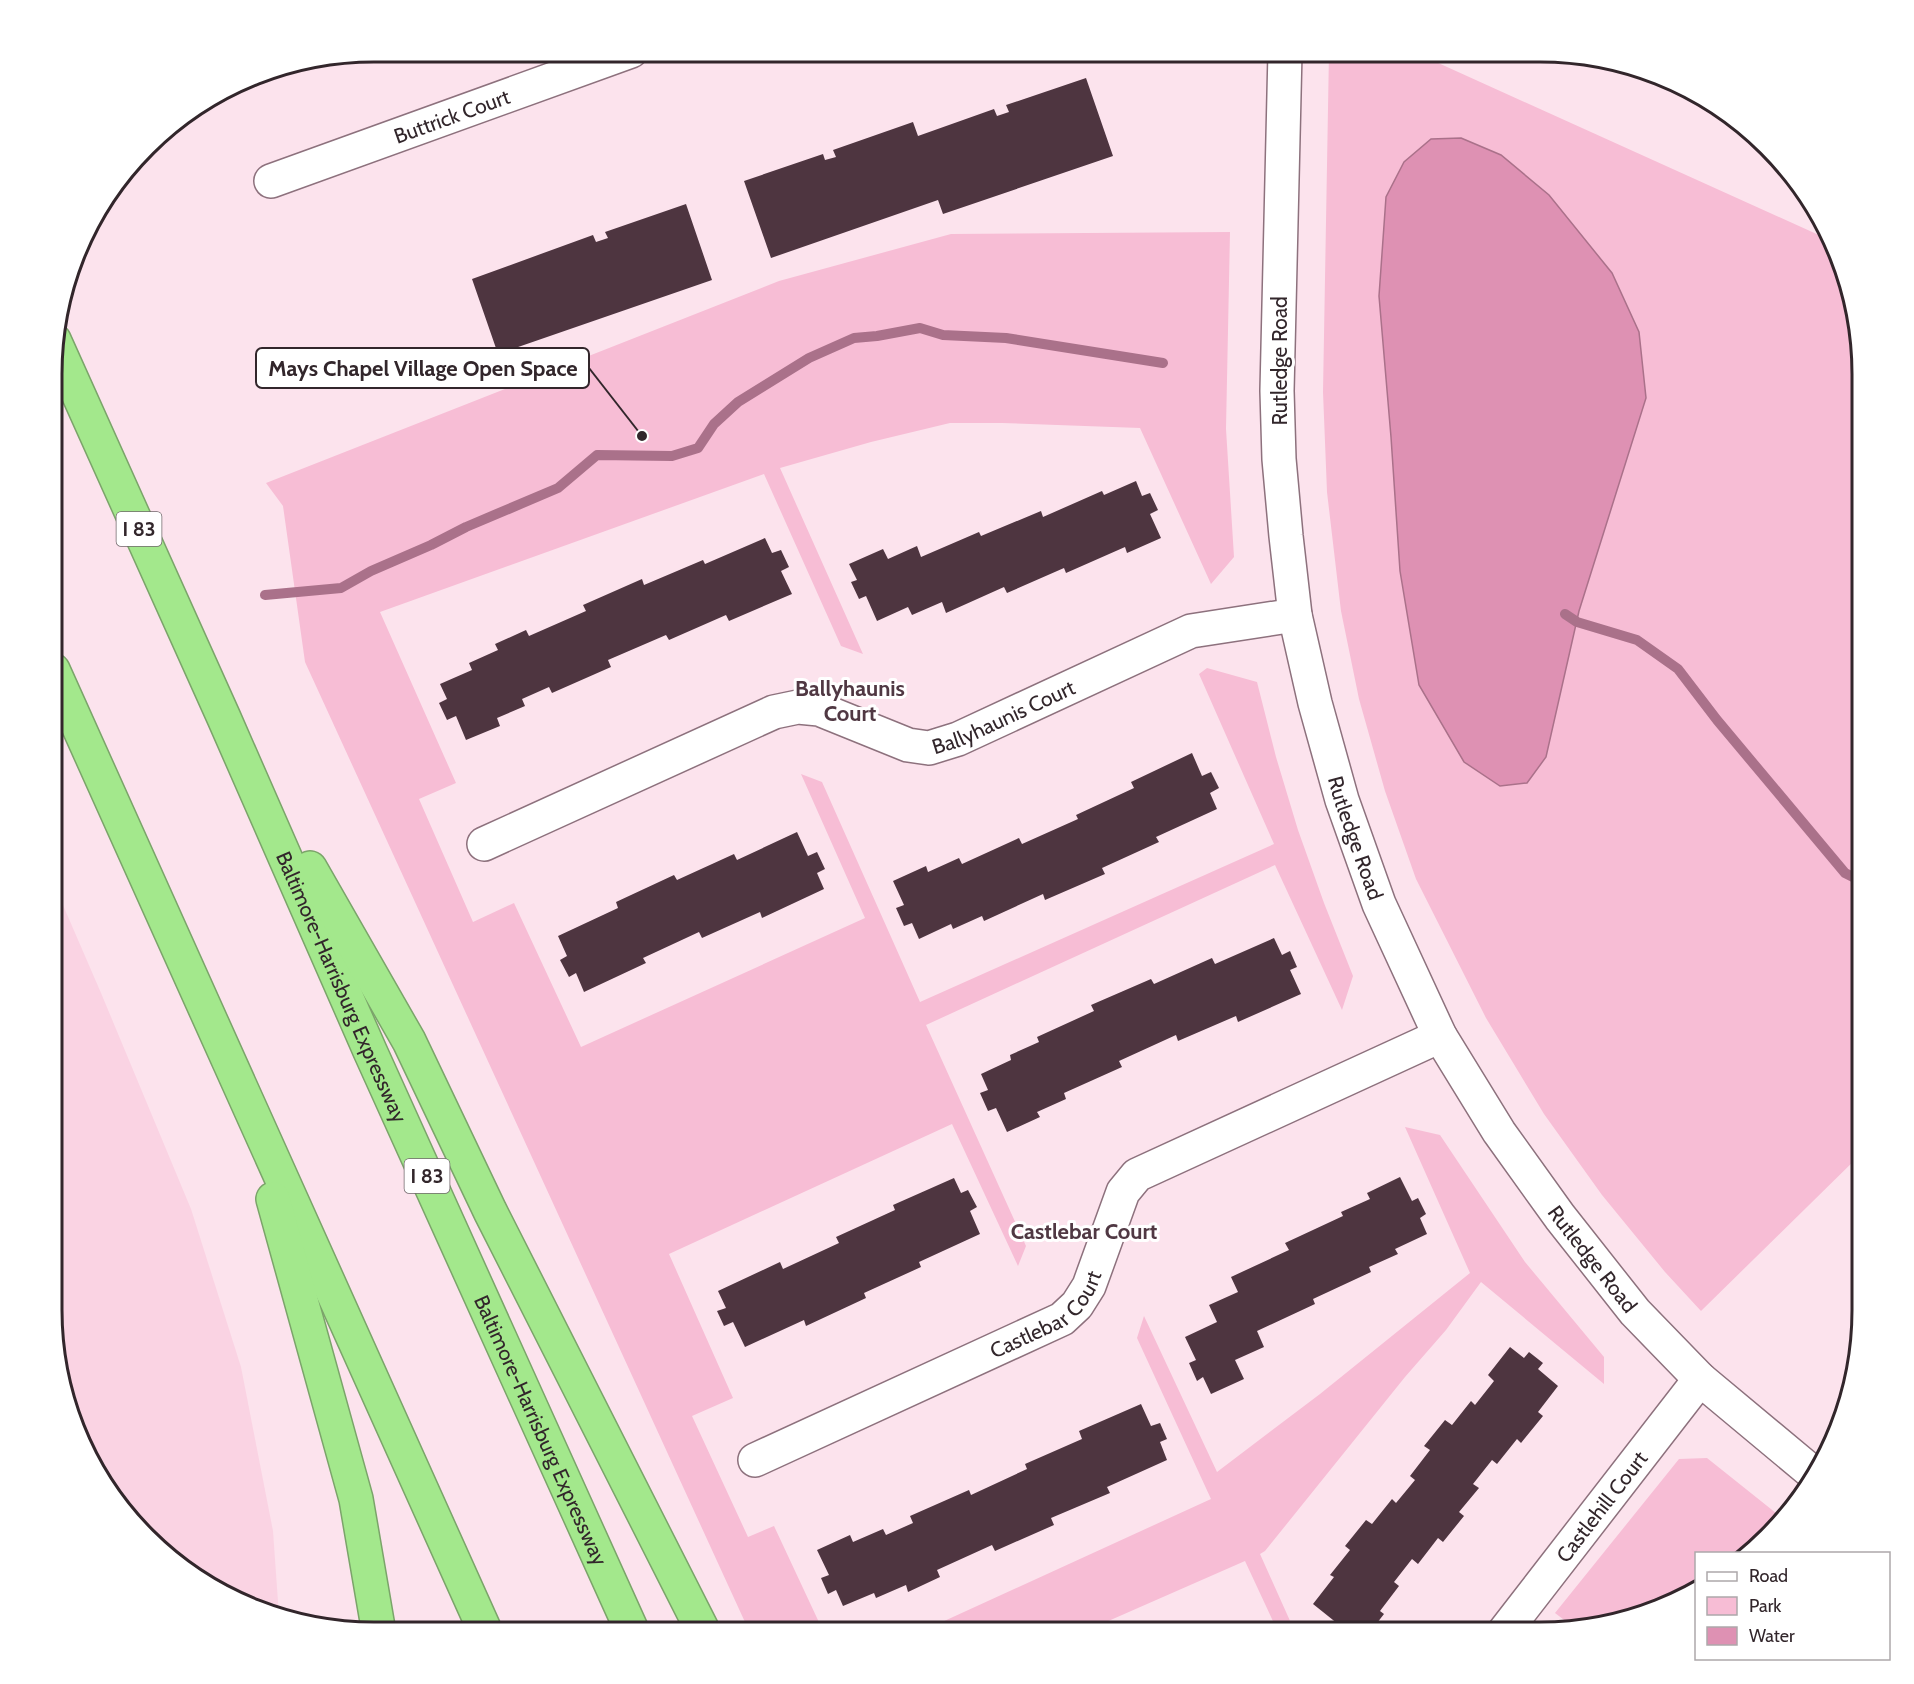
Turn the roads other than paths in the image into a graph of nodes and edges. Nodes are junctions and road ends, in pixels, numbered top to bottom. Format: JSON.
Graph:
{"nodes":[{"id":1,"x":603,"y":61,"type":"edge"},
{"id":2,"x":1285,"y":61,"type":"edge"},
{"id":3,"x":271,"y":181,"type":"dead end"},
{"id":4,"x":62,"y":358,"type":"edge"},
{"id":5,"x":1295,"y":615,"type":"junction"},
{"id":6,"x":62,"y":690,"type":"edge"},
{"id":7,"x":224,"y":718,"type":"junction"},
{"id":8,"x":484,"y":844,"type":"dead end"},
{"id":9,"x":1440,"y":1036,"type":"junction"},
{"id":10,"x":245,"y":1096,"type":"junction"},
{"id":11,"x":1700,"y":1379,"type":"junction"},
{"id":12,"x":754,"y":1460,"type":"dead end"},
{"id":13,"x":1809,"y":1470,"type":"edge"},
{"id":14,"x":377,"y":1622,"type":"edge"},
{"id":15,"x":481,"y":1622,"type":"edge"},
{"id":16,"x":628,"y":1622,"type":"edge"},
{"id":17,"x":698,"y":1622,"type":"edge"},
{"id":18,"x":1512,"y":1622,"type":"edge"}],
"edges":[{"from":1,"to":3,"type":"street","name":"Buttrick Court"},
{"from":2,"to":5,"type":"street","name":"Rutledge Road"},
{"from":4,"to":7,"type":"highway","name":"Baltimore-Harrisburg Expressway","number":"I 83"},
{"from":5,"to":8,"type":"street","name":"Ballyhaunis Court"},
{"from":5,"to":9,"type":"street","name":"Rutledge Road"},
{"from":6,"to":10,"type":"highway"},
{"from":7,"to":16,"type":"highway","name":"Baltimore-Harrisburg Expressway","number":"I 83"},
{"from":7,"to":17,"type":"highway"},
{"from":9,"to":11,"type":"street","name":"Rutledge Road"},
{"from":9,"to":12,"type":"street","name":"Castlebar Court"},
{"from":10,"to":14,"type":"highway"},
{"from":10,"to":15,"type":"highway"},
{"from":11,"to":13,"type":"street","name":"Rutledge Road"},
{"from":11,"to":18,"type":"street","name":"Castlehill Court"}]}
